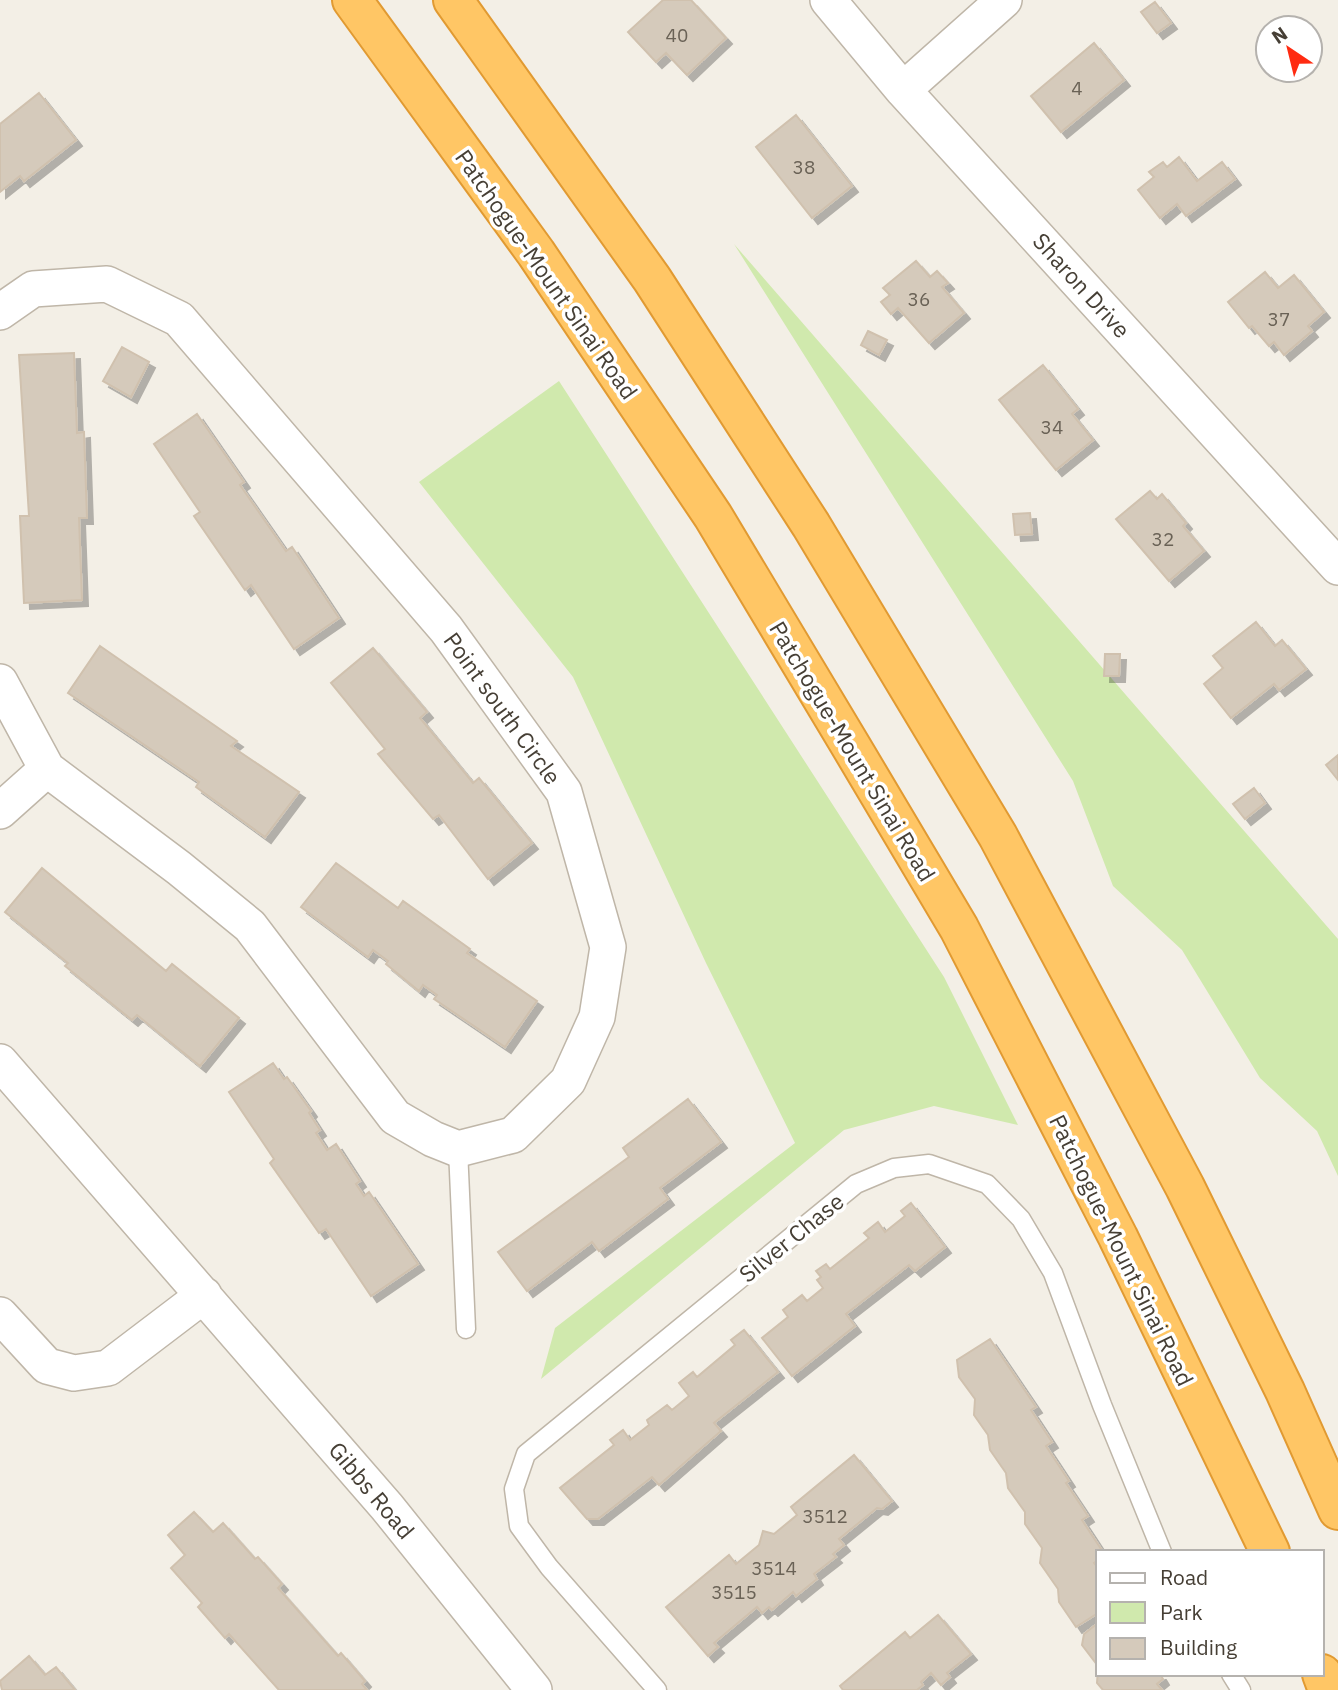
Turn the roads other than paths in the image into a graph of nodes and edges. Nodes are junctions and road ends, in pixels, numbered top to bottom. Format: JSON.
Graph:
{"nodes":[{"id":1,"x":352,"y":0,"type":"edge"},
{"id":2,"x":453,"y":0,"type":"edge"},
{"id":3,"x":828,"y":0,"type":"edge"},
{"id":4,"x":1004,"y":0,"type":"edge"},
{"id":5,"x":903,"y":90,"type":"junction"},
{"id":6,"x":0,"y":312,"type":"edge"},
{"id":7,"x":1338,"y":567,"type":"edge"},
{"id":8,"x":0,"y":682,"type":"edge"},
{"id":9,"x":47,"y":769,"type":"junction"},
{"id":10,"x":0,"y":811,"type":"edge"},
{"id":11,"x":5,"y":1079,"type":"edge"},
{"id":12,"x":458,"y":1149,"type":"junction"},
{"id":13,"x":204,"y":1295,"type":"junction"},
{"id":14,"x":0,"y":1315,"type":"edge"},
{"id":15,"x":466,"y":1329,"type":"dead end"},
{"id":16,"x":1338,"y":1510,"type":"edge"},
{"id":17,"x":1160,"y":1550,"type":"edge"},
{"id":18,"x":1269,"y":1550,"type":"edge"},
{"id":19,"x":534,"y":1690,"type":"edge"},
{"id":20,"x":657,"y":1690,"type":"edge"}],
"edges":[{"from":1,"to":18,"type":"highway","name":"Patchogue-Mount Sinai Road"},
{"from":2,"to":16,"type":"highway"},
{"from":3,"to":5,"type":"street","name":"Sharon Drive"},
{"from":4,"to":5,"type":"street"},
{"from":5,"to":7,"type":"street","name":"Sharon Drive"},
{"from":6,"to":12,"type":"street","name":"Point south Circle"},
{"from":8,"to":9,"type":"street"},
{"from":9,"to":10,"type":"street"},
{"from":9,"to":12,"type":"street"},
{"from":11,"to":13,"type":"street","name":"Gibbs Road"},
{"from":12,"to":15,"type":"lane"},
{"from":13,"to":14,"type":"street"},
{"from":13,"to":19,"type":"street","name":"Gibbs Road"},
{"from":17,"to":20,"type":"lane","name":"Silver Chase"}]}
